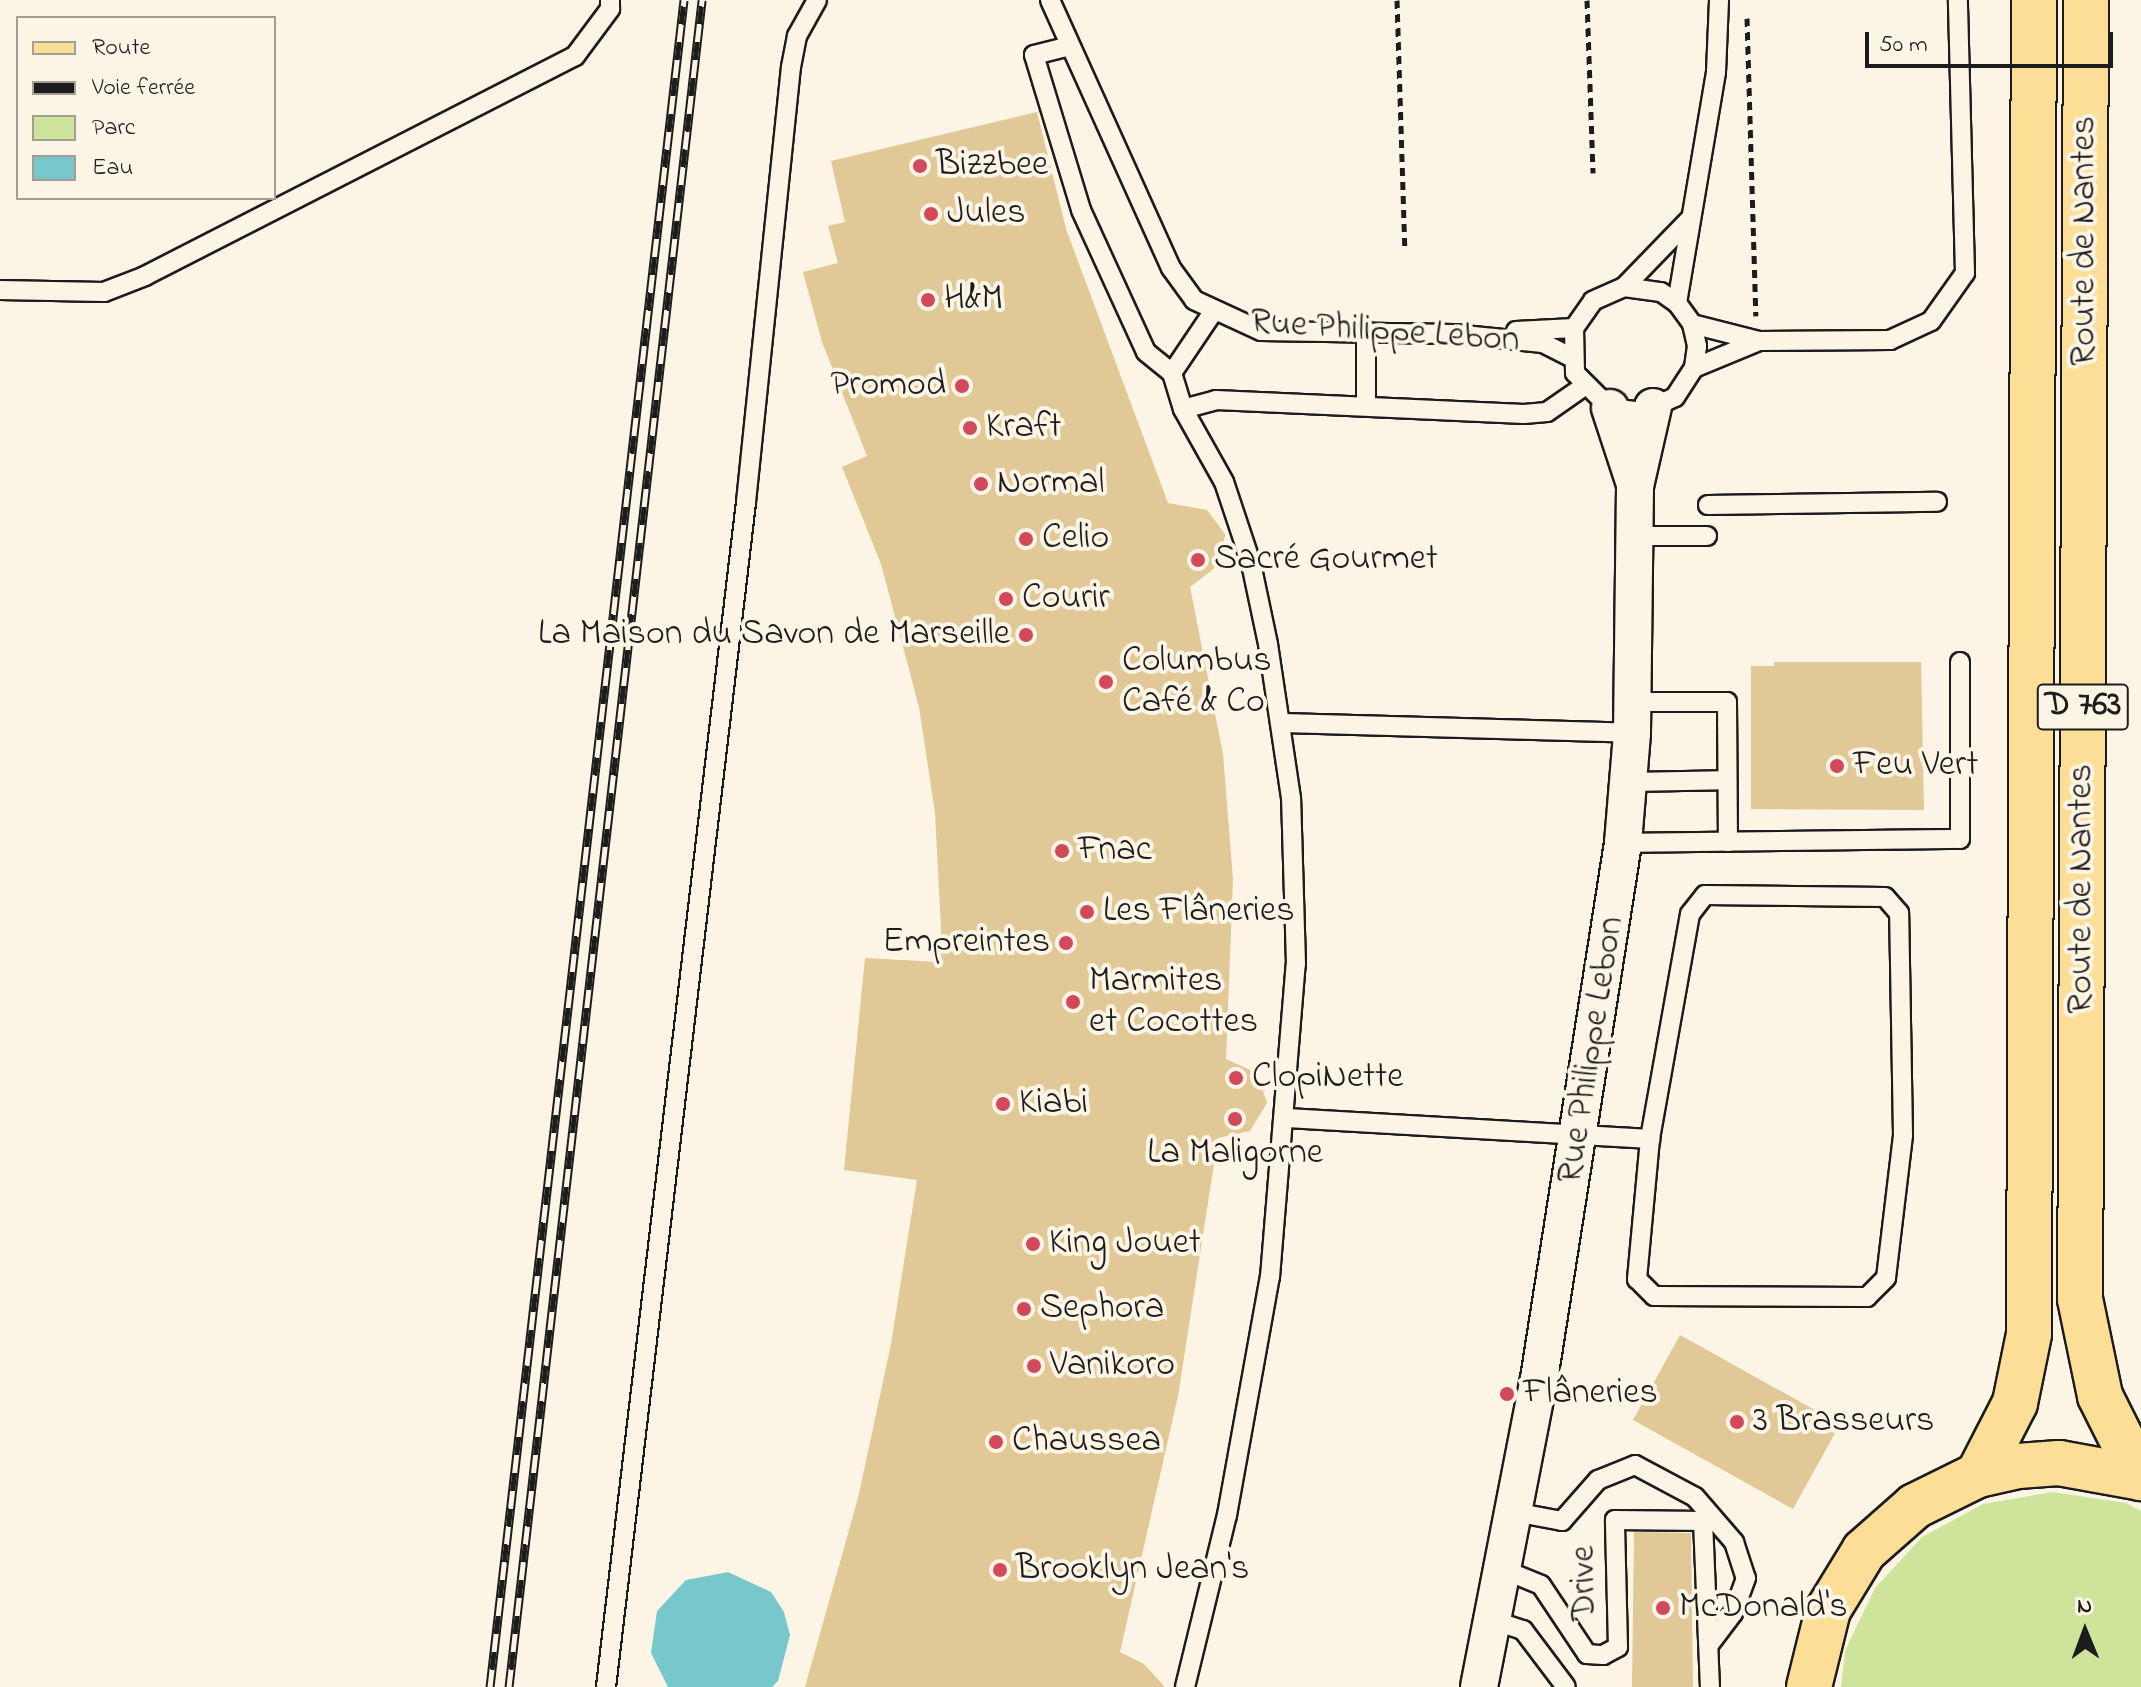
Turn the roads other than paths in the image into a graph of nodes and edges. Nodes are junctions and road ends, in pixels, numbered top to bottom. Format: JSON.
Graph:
{"nodes":[{"id":1,"x":610,"y":0,"type":"edge"},
{"id":2,"x":817,"y":0,"type":"edge"},
{"id":3,"x":1050,"y":0,"type":"edge"},
{"id":4,"x":1719,"y":0,"type":"edge"},
{"id":5,"x":1958,"y":0,"type":"edge"},
{"id":6,"x":2034,"y":0,"type":"edge"},
{"id":7,"x":2086,"y":0,"type":"edge"},
{"id":8,"x":1070,"y":46,"type":"junction"},
{"id":9,"x":1689,"y":220,"type":"junction"},
{"id":10,"x":1624,"y":287,"type":"junction"},
{"id":11,"x":0,"y":290,"type":"edge"},
{"id":12,"x":1677,"y":303,"type":"junction"},
{"id":13,"x":1213,"y":312,"type":"junction"},
{"id":14,"x":1692,"y":324,"type":"junction"},
{"id":15,"x":1574,"y":328,"type":"junction"},
{"id":16,"x":1366,"y":331,"type":"junction"},
{"id":17,"x":1454,"y":334,"type":"junction"},
{"id":18,"x":1759,"y":341,"type":"junction"},
{"id":19,"x":1571,"y":357,"type":"junction"},
{"id":20,"x":1694,"y":368,"type":"junction"},
{"id":21,"x":1172,"y":373,"type":"junction"},
{"id":22,"x":1366,"y":404,"type":"junction"},
{"id":23,"x":1622,"y":404,"type":"junction"},
{"id":24,"x":1183,"y":409,"type":"junction"},
{"id":25,"x":1937,"y":502,"type":"dead end"},
{"id":26,"x":1708,"y":505,"type":"dead end"},
{"id":27,"x":1634,"y":536,"type":"junction"},
{"id":28,"x":1707,"y":536,"type":"dead end"},
{"id":29,"x":1960,"y":662,"type":"dead end"},
{"id":30,"x":1633,"y":717,"type":"junction"},
{"id":31,"x":1283,"y":723,"type":"junction"},
{"id":32,"x":1727,"y":780,"type":"junction"},
{"id":33,"x":1627,"y":782,"type":"junction"},
{"id":34,"x":1728,"y":842,"type":"junction"},
{"id":35,"x":1623,"y":843,"type":"junction"},
{"id":36,"x":1287,"y":1118,"type":"junction"},
{"id":37,"x":1581,"y":1135,"type":"junction"},
{"id":38,"x":1650,"y":1139,"type":"junction"},
{"id":39,"x":1978,"y":1475,"type":"junction"},
{"id":40,"x":2141,"y":1478,"type":"edge"},
{"id":41,"x":1514,"y":1512,"type":"junction"},
{"id":42,"x":1502,"y":1569,"type":"junction"},
{"id":43,"x":1492,"y":1620,"type":"junction"},
{"id":44,"x":1710,"y":1644,"type":"junction"},
{"id":45,"x":606,"y":1687,"type":"edge"},
{"id":46,"x":1185,"y":1687,"type":"edge"},
{"id":47,"x":1479,"y":1687,"type":"edge"},
{"id":48,"x":1566,"y":1687,"type":"edge"},
{"id":49,"x":1710,"y":1687,"type":"edge"},
{"id":50,"x":1809,"y":1687,"type":"edge"}],
"edges":[{"from":1,"to":11,"type":"lane"},
{"from":2,"to":45,"type":"lane"},
{"from":3,"to":8,"type":"lane","name":"Rue Philippe Lebon"},
{"from":4,"to":9,"type":"lane"},
{"from":5,"to":18,"type":"lane"},
{"from":6,"to":39,"type":"main road","name":"Route de Nantes","number":"D 763"},
{"from":7,"to":40,"type":"main road","name":"Route de Nantes","number":"D 763"},
{"from":8,"to":13,"type":"lane","name":"Rue Philippe Lebon"},
{"from":8,"to":21,"type":"lane"},
{"from":9,"to":10,"type":"lane"},
{"from":9,"to":12,"type":"lane"},
{"from":10,"to":12,"type":"lane"},
{"from":10,"to":15,"type":"lane"},
{"from":12,"to":14,"type":"lane"},
{"from":13,"to":16,"type":"lane","name":"Rue Philippe Lebon"},
{"from":13,"to":21,"type":"lane"},
{"from":14,"to":18,"type":"lane"},
{"from":14,"to":20,"type":"lane"},
{"from":15,"to":17,"type":"lane"},
{"from":15,"to":19,"type":"lane"},
{"from":16,"to":17,"type":"lane","name":"Rue Philippe Lebon"},
{"from":16,"to":22,"type":"lane"},
{"from":17,"to":19,"type":"lane","name":"Rue Philippe Lebon"},
{"from":18,"to":20,"type":"lane"},
{"from":19,"to":23,"type":"lane","name":"Rue Philippe Lebon"},
{"from":20,"to":23,"type":"lane"},
{"from":21,"to":24,"type":"lane"},
{"from":22,"to":23,"type":"lane"},
{"from":22,"to":24,"type":"lane"},
{"from":23,"to":27,"type":"street","name":"Rue Philippe Lebon"},
{"from":24,"to":31,"type":"lane"},
{"from":25,"to":26,"type":"lane"},
{"from":27,"to":28,"type":"lane"},
{"from":27,"to":30,"type":"street","name":"Rue Philippe Lebon"},
{"from":29,"to":34,"type":"lane"},
{"from":30,"to":31,"type":"lane"},
{"from":30,"to":32,"type":"lane"},
{"from":30,"to":33,"type":"street","name":"Rue Philippe Lebon"},
{"from":31,"to":36,"type":"lane"},
{"from":32,"to":33,"type":"lane"},
{"from":32,"to":34,"type":"lane"},
{"from":33,"to":35,"type":"street","name":"Rue Philippe Lebon"},
{"from":34,"to":35,"type":"lane"},
{"from":35,"to":37,"type":"street","name":"Rue Philippe Lebon"},
{"from":36,"to":37,"type":"lane"},
{"from":36,"to":46,"type":"lane"},
{"from":37,"to":38,"type":"lane"},
{"from":37,"to":41,"type":"street","name":"Rue Philippe Lebon"},
{"from":38,"to":38,"type":"lane"},
{"from":39,"to":40,"type":"main road"},
{"from":39,"to":50,"type":"main road"},
{"from":41,"to":42,"type":"street","name":"Rue Philippe Lebon"},
{"from":41,"to":44,"type":"lane"},
{"from":42,"to":43,"type":"street","name":"Rue Philippe Lebon"},
{"from":42,"to":44,"type":"lane","name":"Drive"},
{"from":43,"to":47,"type":"street","name":"Rue Philippe Lebon"},
{"from":43,"to":48,"type":"lane"},
{"from":44,"to":49,"type":"lane"}]}
